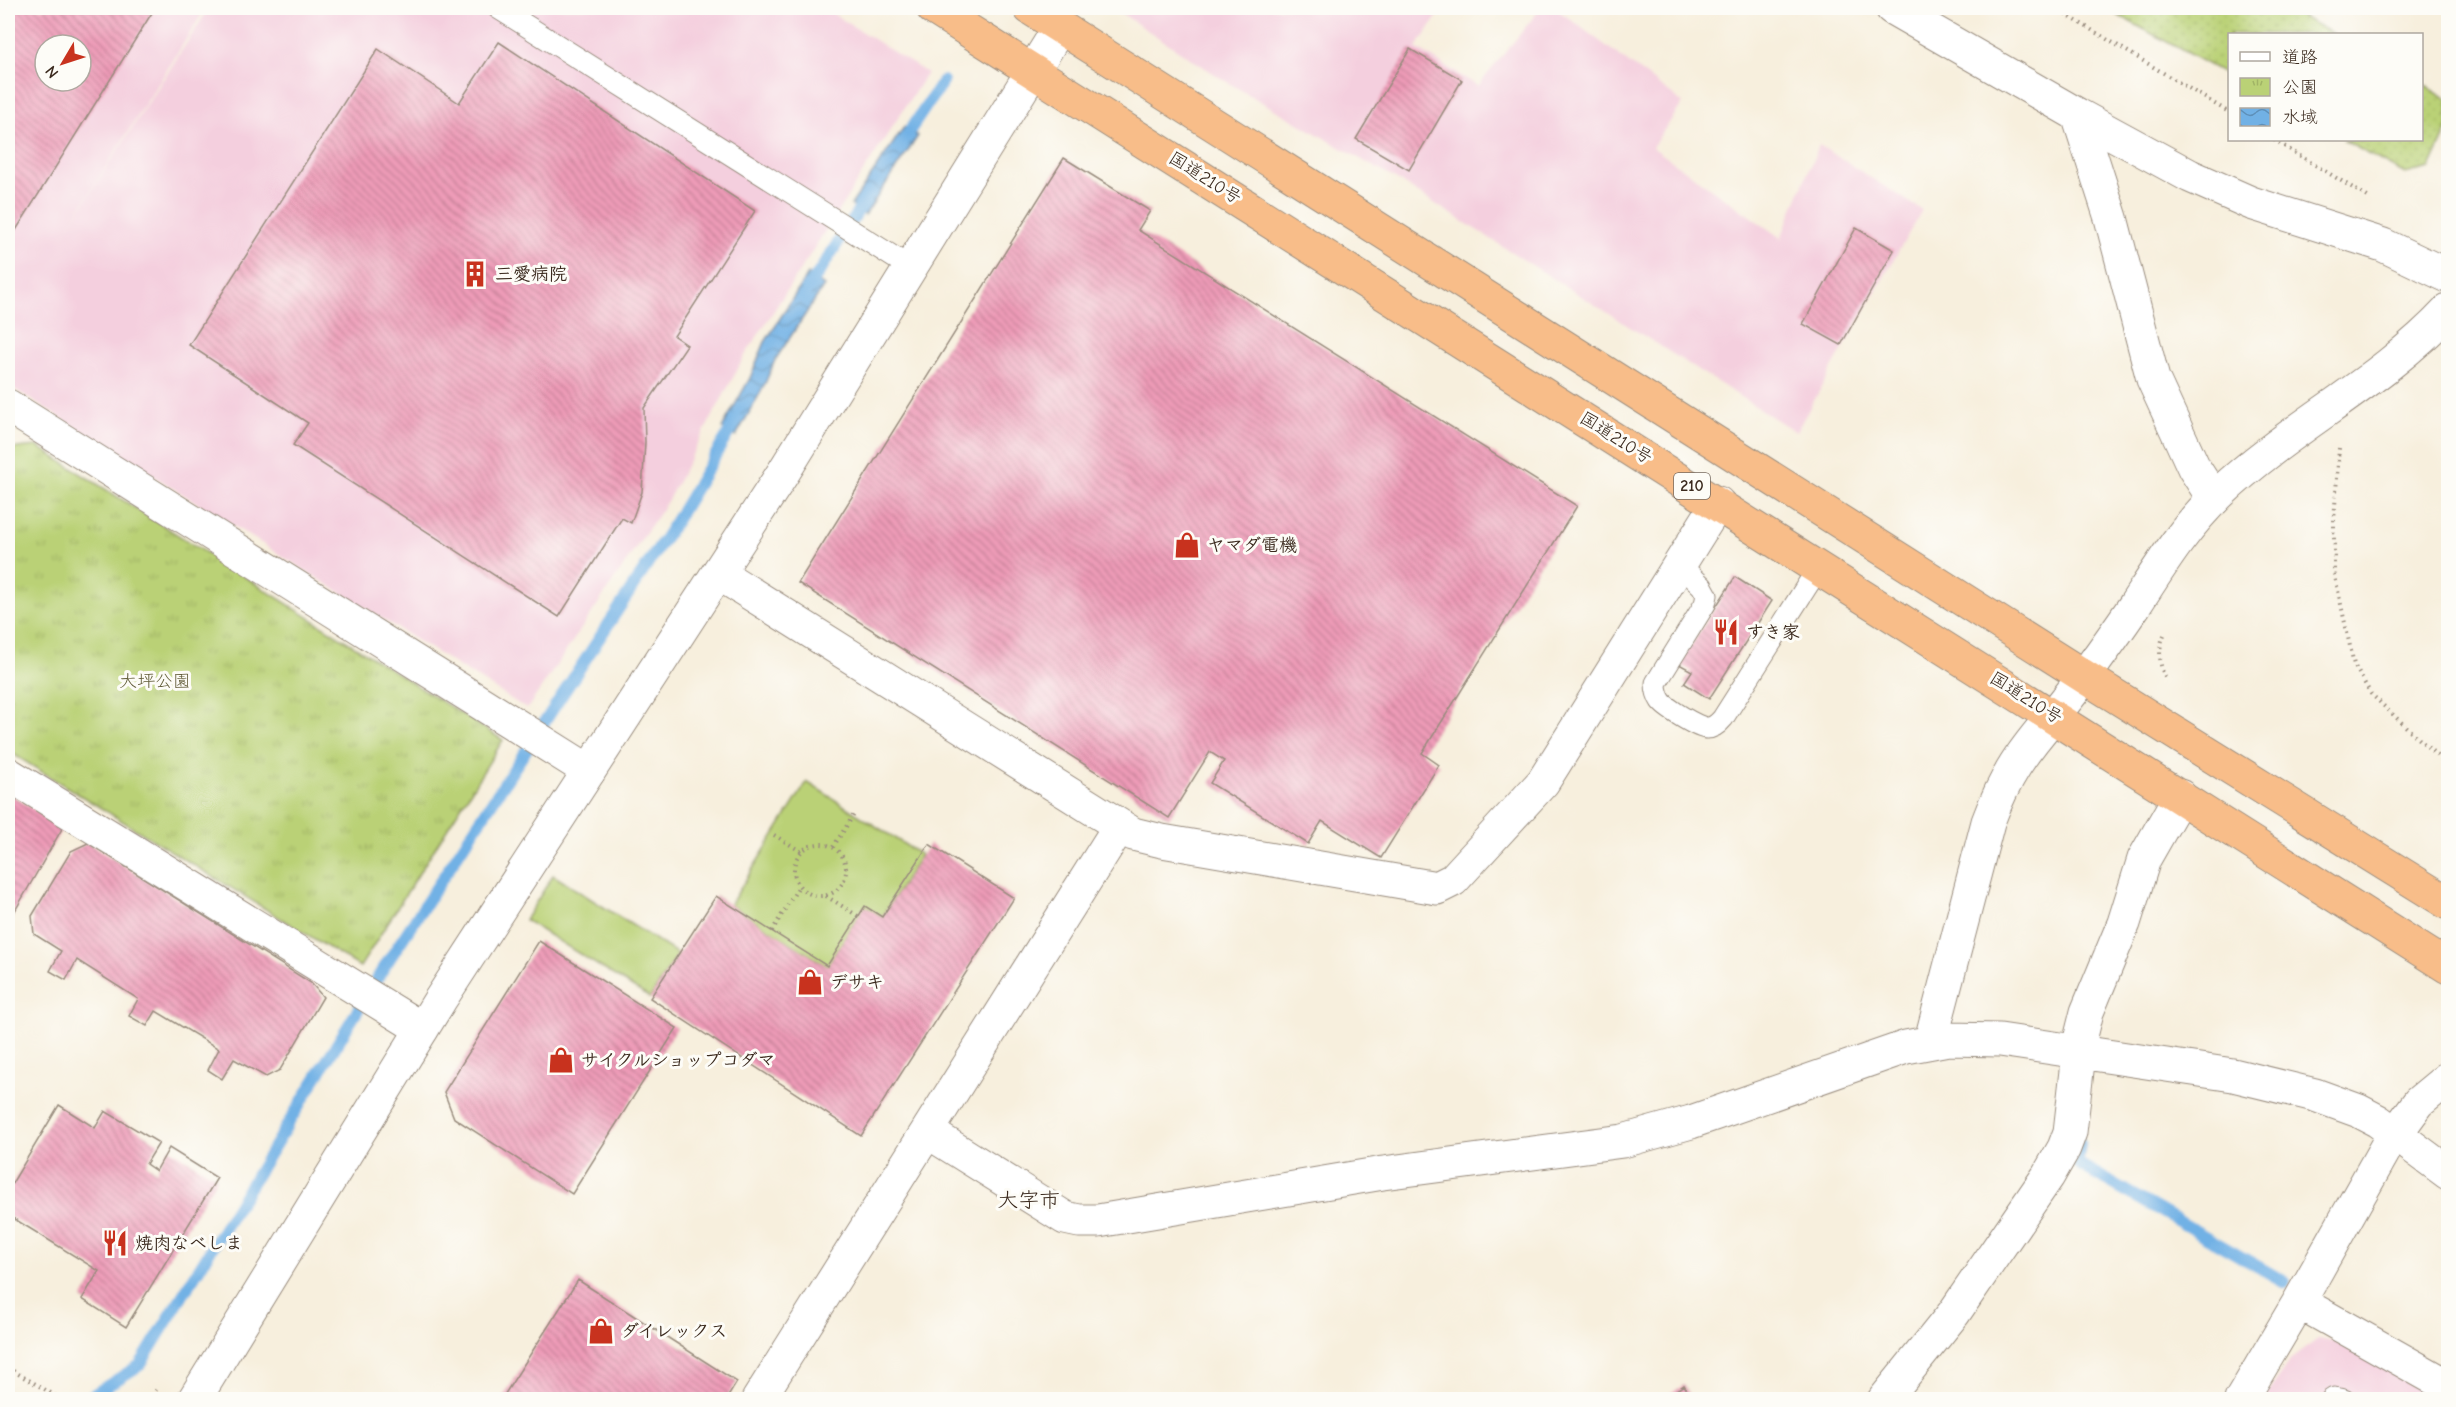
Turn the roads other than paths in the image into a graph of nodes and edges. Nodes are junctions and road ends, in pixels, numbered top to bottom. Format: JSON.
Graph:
{"nodes":[{"id":1,"x":933,"y":8,"type":"edge"},
{"id":2,"x":1032,"y":8,"type":"edge"},
{"id":3,"x":1892,"y":8,"type":"edge"},
{"id":4,"x":511,"y":11,"type":"edge"},
{"id":5,"x":1060,"y":27,"type":"junction"},
{"id":6,"x":1033,"y":70,"type":"junction"},
{"id":7,"x":2078,"y":115,"type":"junction"},
{"id":8,"x":911,"y":268,"type":"junction"},
{"id":9,"x":2448,"y":276,"type":"edge"},
{"id":10,"x":2448,"y":311,"type":"edge"},
{"id":11,"x":10,"y":414,"type":"edge"},
{"id":12,"x":2214,"y":499,"type":"junction"},
{"id":13,"x":1718,"y":503,"type":"junction"},
{"id":14,"x":1680,"y":565,"type":"junction"},
{"id":15,"x":1819,"y":567,"type":"junction"},
{"id":16,"x":718,"y":573,"type":"junction"},
{"id":17,"x":2085,"y":677,"type":"junction"},
{"id":18,"x":2054,"y":715,"type":"junction"},
{"id":19,"x":589,"y":771,"type":"junction"},
{"id":20,"x":8,"y":774,"type":"edge"},
{"id":21,"x":2180,"y":796,"type":"junction"},
{"id":22,"x":1119,"y":827,"type":"junction"},
{"id":23,"x":2448,"y":903,"type":"edge"},
{"id":24,"x":2448,"y":967,"type":"edge"},
{"id":25,"x":422,"y":1029,"type":"junction"},
{"id":26,"x":1931,"y":1040,"type":"junction"},
{"id":27,"x":2079,"y":1051,"type":"junction"},
{"id":28,"x":2448,"y":1078,"type":"edge"},
{"id":29,"x":928,"y":1132,"type":"junction"},
{"id":30,"x":2395,"y":1133,"type":"junction"},
{"id":31,"x":2448,"y":1173,"type":"edge"},
{"id":32,"x":2299,"y":1302,"type":"junction"},
{"id":33,"x":2448,"y":1386,"type":"edge"},
{"id":34,"x":194,"y":1400,"type":"edge"},
{"id":35,"x":758,"y":1400,"type":"edge"},
{"id":36,"x":1884,"y":1400,"type":"edge"},
{"id":37,"x":2241,"y":1400,"type":"edge"},
{"id":38,"x":2331,"y":1400,"type":"edge"},
{"id":39,"x":2344,"y":1400,"type":"edge"}],
"edges":[{"from":1,"to":6,"type":"highway","name":"国道210号","number":"210"},
{"from":2,"to":5,"type":"highway"},
{"from":3,"to":7,"type":"street"},
{"from":4,"to":8,"type":"lane"},
{"from":5,"to":6,"type":"street"},
{"from":5,"to":17,"type":"highway"},
{"from":6,"to":8,"type":"street"},
{"from":6,"to":13,"type":"highway","name":"国道210号","number":"210"},
{"from":7,"to":9,"type":"street"},
{"from":7,"to":12,"type":"street"},
{"from":8,"to":16,"type":"street"},
{"from":10,"to":12,"type":"street"},
{"from":11,"to":19,"type":"street"},
{"from":12,"to":17,"type":"street"},
{"from":13,"to":14,"type":"street"},
{"from":13,"to":15,"type":"highway","name":"国道210号","number":"210"},
{"from":14,"to":15,"type":"lane"},
{"from":14,"to":22,"type":"street"},
{"from":15,"to":18,"type":"highway","name":"国道210号","number":"210"},
{"from":16,"to":19,"type":"street"},
{"from":16,"to":22,"type":"street"},
{"from":17,"to":18,"type":"street"},
{"from":17,"to":23,"type":"highway"},
{"from":18,"to":21,"type":"highway","name":"国道210号","number":"210"},
{"from":18,"to":26,"type":"street"},
{"from":19,"to":25,"type":"street"},
{"from":20,"to":25,"type":"street"},
{"from":21,"to":24,"type":"highway","name":"国道210号","number":"210"},
{"from":21,"to":27,"type":"street"},
{"from":22,"to":29,"type":"street"},
{"from":25,"to":34,"type":"street"},
{"from":26,"to":27,"type":"street"},
{"from":26,"to":29,"type":"street"},
{"from":27,"to":30,"type":"street"},
{"from":27,"to":36,"type":"street"},
{"from":28,"to":30,"type":"street"},
{"from":29,"to":35,"type":"street"},
{"from":30,"to":31,"type":"street"},
{"from":30,"to":32,"type":"street"},
{"from":32,"to":33,"type":"street"},
{"from":32,"to":37,"type":"street"},
{"from":38,"to":39,"type":"lane"}]}
